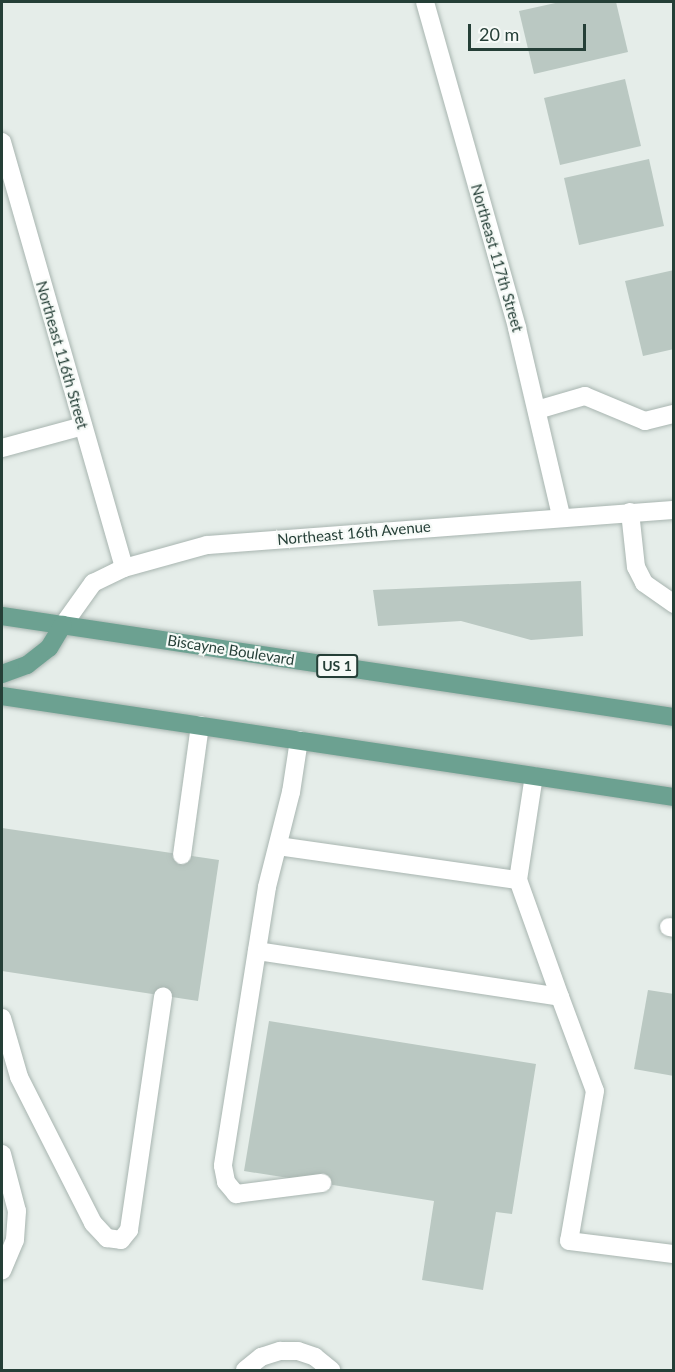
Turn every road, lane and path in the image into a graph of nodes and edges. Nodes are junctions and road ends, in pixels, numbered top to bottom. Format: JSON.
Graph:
{"nodes":[{"id":1,"x":425,"y":2,"type":"edge"},
{"id":2,"x":2,"y":142,"type":"edge"},
{"id":3,"x":537,"y":410,"type":"junction"},
{"id":4,"x":674,"y":414,"type":"edge"},
{"id":5,"x":83,"y":426,"type":"junction"},
{"id":6,"x":2,"y":448,"type":"edge"},
{"id":7,"x":674,"y":510,"type":"edge"},
{"id":8,"x":630,"y":512,"type":"junction"},
{"id":9,"x":561,"y":516,"type":"junction"},
{"id":10,"x":124,"y":568,"type":"junction"},
{"id":11,"x":674,"y":604,"type":"edge"},
{"id":12,"x":2,"y":616,"type":"edge"},
{"id":13,"x":63,"y":625,"type":"junction"},
{"id":14,"x":2,"y":674,"type":"edge"},
{"id":15,"x":2,"y":696,"type":"edge"},
{"id":16,"x":674,"y":717,"type":"edge"},
{"id":17,"x":200,"y":725,"type":"junction"},
{"id":18,"x":299,"y":740,"type":"junction"},
{"id":19,"x":534,"y":776,"type":"junction"},
{"id":20,"x":674,"y":796,"type":"edge"},
{"id":21,"x":278,"y":846,"type":"junction"},
{"id":22,"x":183,"y":855,"type":"dead end"},
{"id":23,"x":518,"y":880,"type":"junction"},
{"id":24,"x":257,"y":951,"type":"junction"},
{"id":25,"x":163,"y":996,"type":"dead end"},
{"id":26,"x":560,"y":996,"type":"junction"},
{"id":27,"x":2,"y":1018,"type":"edge"},
{"id":28,"x":2,"y":1154,"type":"edge"},
{"id":29,"x":322,"y":1183,"type":"dead end"},
{"id":30,"x":674,"y":1254,"type":"edge"},
{"id":31,"x":2,"y":1270,"type":"edge"},
{"id":32,"x":245,"y":1371,"type":"edge"},
{"id":33,"x":331,"y":1371,"type":"edge"}],
"edges":[{"from":1,"to":3,"type":"street","name":"Northeast 117th Street"},
{"from":2,"to":5,"type":"street","name":"Northeast 116th Street"},
{"from":3,"to":4,"type":"street"},
{"from":3,"to":9,"type":"street","name":"Northeast 117th Street"},
{"from":5,"to":6,"type":"street"},
{"from":5,"to":10,"type":"street","name":"Northeast 116th Street"},
{"from":7,"to":8,"type":"street","name":"Northeast 16th Avenue"},
{"from":8,"to":9,"type":"street","name":"Northeast 16th Avenue"},
{"from":8,"to":11,"type":"street"},
{"from":9,"to":10,"type":"street","name":"Northeast 16th Avenue"},
{"from":10,"to":13,"type":"street","name":"Northeast 16th Avenue"},
{"from":12,"to":13,"type":"main road","name":"Biscayne Boulevard","number":"US 1"},
{"from":13,"to":14,"type":"main road"},
{"from":13,"to":16,"type":"main road","name":"Biscayne Boulevard","number":"US 1"},
{"from":15,"to":17,"type":"main road"},
{"from":17,"to":18,"type":"main road"},
{"from":17,"to":22,"type":"street"},
{"from":18,"to":19,"type":"main road"},
{"from":18,"to":21,"type":"street"},
{"from":19,"to":20,"type":"main road"},
{"from":19,"to":23,"type":"street"},
{"from":21,"to":23,"type":"street"},
{"from":21,"to":24,"type":"street"},
{"from":23,"to":26,"type":"street"},
{"from":24,"to":26,"type":"street"},
{"from":24,"to":29,"type":"street"},
{"from":25,"to":27,"type":"street"},
{"from":26,"to":30,"type":"street"},
{"from":28,"to":31,"type":"street"},
{"from":32,"to":33,"type":"street"}]}
